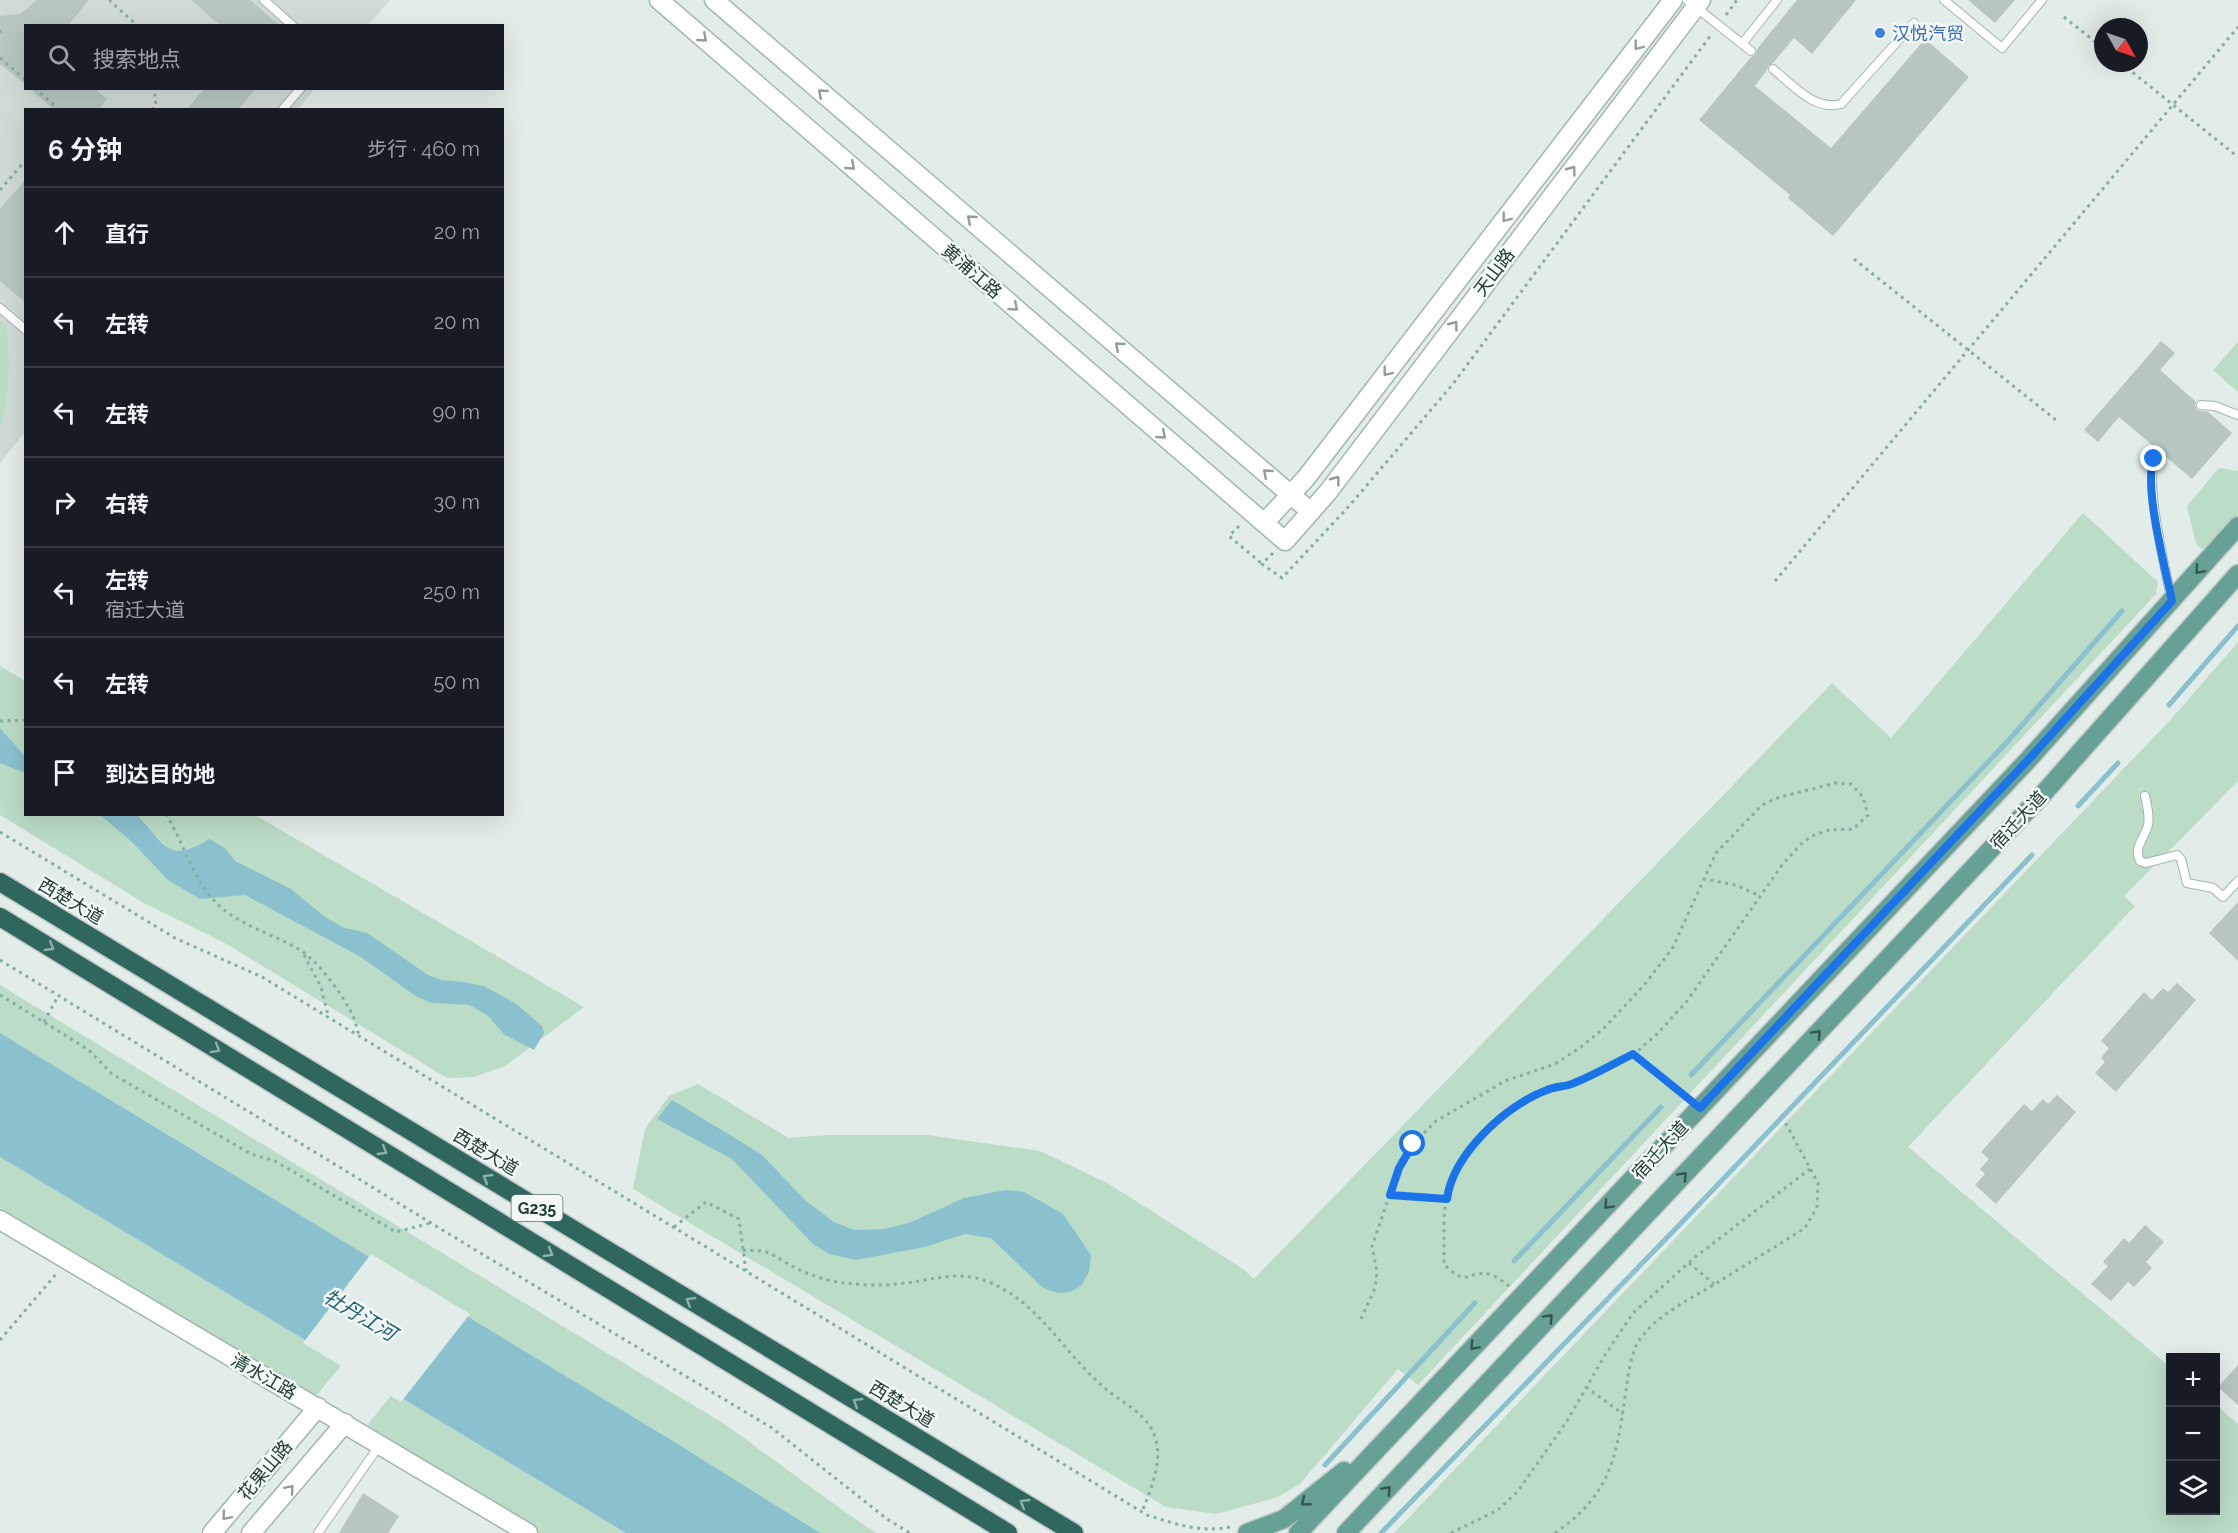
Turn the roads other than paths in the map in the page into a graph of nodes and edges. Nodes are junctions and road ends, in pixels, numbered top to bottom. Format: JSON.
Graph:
{"nodes":[{"id":1,"x":264,"y":0,"type":"edge"},
{"id":2,"x":659,"y":0,"type":"edge"},
{"id":3,"x":714,"y":0,"type":"edge"},
{"id":4,"x":1673,"y":0,"type":"edge"},
{"id":5,"x":1777,"y":0,"type":"edge"},
{"id":6,"x":1944,"y":0,"type":"edge"},
{"id":7,"x":2042,"y":0,"type":"edge"},
{"id":8,"x":1695,"y":2,"type":"edge"},
{"id":9,"x":1914,"y":23,"type":"dead end"},
{"id":10,"x":291,"y":24,"type":"edge"},
{"id":11,"x":1742,"y":44,"type":"junction"},
{"id":12,"x":1751,"y":51,"type":"dead end"},
{"id":13,"x":1773,"y":69,"type":"dead end"},
{"id":14,"x":299,"y":90,"type":"edge"},
{"id":15,"x":284,"y":108,"type":"edge"},
{"id":16,"x":0,"y":308,"type":"edge"},
{"id":17,"x":24,"y":328,"type":"edge"},
{"id":18,"x":2201,"y":405,"type":"dead end"},
{"id":19,"x":2238,"y":415,"type":"edge"},
{"id":20,"x":2157,"y":455,"type":"dead end"},
{"id":21,"x":1292,"y":494,"type":"junction"},
{"id":22,"x":1311,"y":512,"type":"junction"},
{"id":23,"x":1264,"y":523,"type":"junction"},
{"id":24,"x":2238,"y":526,"type":"edge"},
{"id":25,"x":1285,"y":541,"type":"joint"},
{"id":26,"x":2238,"y":574,"type":"edge"},
{"id":27,"x":2172,"y":601,"type":"junction"},
{"id":28,"x":2145,"y":796,"type":"dead end"},
{"id":29,"x":2238,"y":881,"type":"edge"},
{"id":30,"x":0,"y":882,"type":"edge"},
{"id":31,"x":0,"y":917,"type":"edge"},
{"id":32,"x":0,"y":1220,"type":"edge"},
{"id":33,"x":318,"y":1407,"type":"junction"},
{"id":34,"x":345,"y":1423,"type":"junction"},
{"id":35,"x":1399,"y":1426,"type":"junction"},
{"id":36,"x":380,"y":1444,"type":"junction"},
{"id":37,"x":1241,"y":1530,"type":"edge"},
{"id":38,"x":1075,"y":1532,"type":"edge"},
{"id":39,"x":212,"y":1533,"type":"edge"},
{"id":40,"x":251,"y":1533,"type":"edge"},
{"id":41,"x":318,"y":1533,"type":"edge"},
{"id":42,"x":528,"y":1533,"type":"edge"},
{"id":43,"x":1008,"y":1533,"type":"edge"},
{"id":44,"x":1298,"y":1533,"type":"edge"},
{"id":45,"x":1347,"y":1533,"type":"edge"}],
"edges":[{"from":1,"to":10,"type":"lane"},
{"from":2,"to":23,"type":"street","name":"黄浦江路","one_way":true},
{"from":21,"to":3,"type":"street","one_way":true},
{"from":4,"to":21,"type":"street","name":"天山路","one_way":true},
{"from":5,"to":11,"type":"lane"},
{"from":6,"to":7,"type":"lane"},
{"from":8,"to":11,"type":"lane"},
{"from":22,"to":8,"type":"street","name":"天山路","one_way":true},
{"from":9,"to":13,"type":"lane"},
{"from":11,"to":12,"type":"lane"},
{"from":14,"to":15,"type":"lane"},
{"from":16,"to":17,"type":"lane"},
{"from":18,"to":19,"type":"lane"},
{"from":20,"to":27,"type":"lane"},
{"from":21,"to":22,"type":"street"},
{"from":21,"to":23,"type":"street","name":"天山路"},
{"from":22,"to":25,"type":"street","name":"天山路"},
{"from":23,"to":25,"type":"street","name":"黄浦江路"},
{"from":24,"to":27,"type":"main road","name":"宿迁大道","one_way":true},
{"from":45,"to":26,"type":"main road","name":"宿迁大道","one_way":true},
{"from":27,"to":35,"type":"main road","name":"宿迁大道","one_way":true},
{"from":28,"to":29,"type":"lane"},
{"from":38,"to":30,"type":"highway","name":"西楚大道","number":"G235","one_way":true},
{"from":31,"to":43,"type":"highway","number":"G235","one_way":true},
{"from":32,"to":33,"type":"street","name":"清水江路"},
{"from":33,"to":34,"type":"street","name":"清水江路"},
{"from":33,"to":39,"type":"street","name":"花果山路","one_way":true},
{"from":34,"to":36,"type":"street","name":"清水江路"},
{"from":40,"to":34,"type":"street","name":"花果山路","one_way":true},
{"from":35,"to":37,"type":"main road","one_way":true},
{"from":35,"to":44,"type":"main road","name":"宿迁大道"},
{"from":36,"to":41,"type":"lane"},
{"from":36,"to":42,"type":"street","name":"清水江路"}]}
